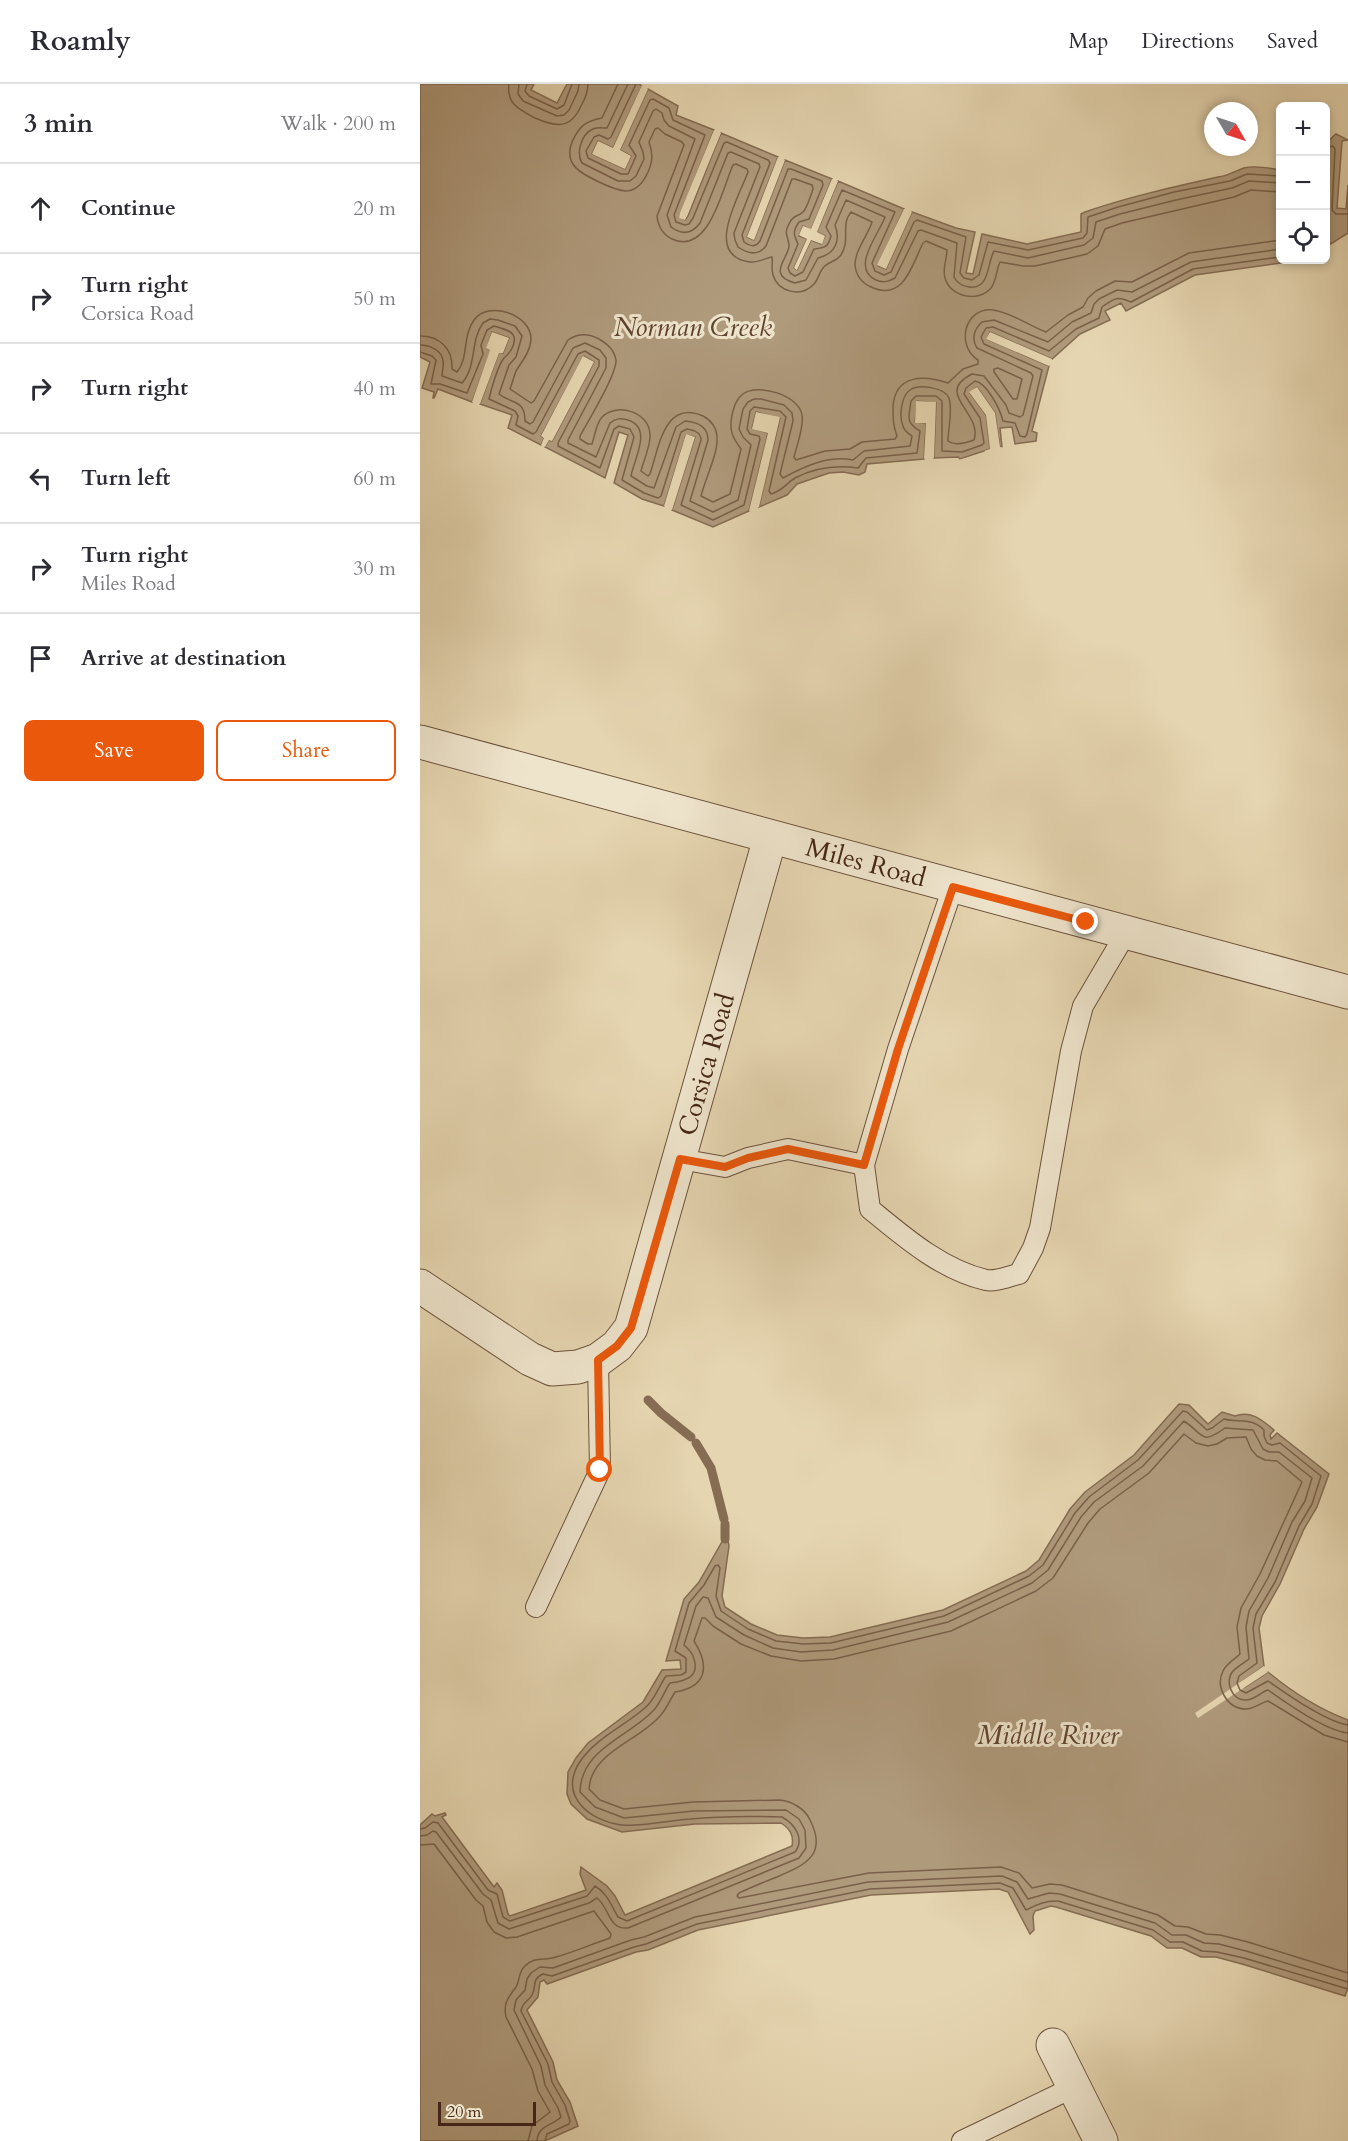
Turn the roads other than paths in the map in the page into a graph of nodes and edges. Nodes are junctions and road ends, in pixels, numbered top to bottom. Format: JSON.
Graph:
{"nodes":[{"id":1,"x":420,"y":742,"type":"edge"},
{"id":2,"x":770,"y":838,"type":"junction"},
{"id":3,"x":953,"y":887,"type":"junction"},
{"id":4,"x":1126,"y":933,"type":"junction"},
{"id":5,"x":1348,"y":992,"type":"edge"},
{"id":6,"x":680,"y":1159,"type":"junction"},
{"id":7,"x":864,"y":1165,"type":"junction"},
{"id":8,"x":420,"y":1286,"type":"edge"},
{"id":9,"x":598,"y":1360,"type":"junction"},
{"id":10,"x":536,"y":1606,"type":"dead end"},
{"id":11,"x":1053,"y":2045,"type":"dead end"},
{"id":12,"x":1074,"y":2087,"type":"junction"},
{"id":13,"x":962,"y":2141,"type":"edge"},
{"id":14,"x":1101,"y":2141,"type":"edge"}],
"edges":[{"from":1,"to":2,"type":"street","name":"Miles Road"},
{"from":2,"to":3,"type":"street","name":"Miles Road"},
{"from":2,"to":6,"type":"street","name":"Corsica Road"},
{"from":3,"to":4,"type":"street","name":"Miles Road"},
{"from":3,"to":7,"type":"lane"},
{"from":4,"to":5,"type":"street","name":"Miles Road"},
{"from":4,"to":7,"type":"lane"},
{"from":6,"to":7,"type":"lane"},
{"from":6,"to":9,"type":"street","name":"Corsica Road"},
{"from":8,"to":9,"type":"street","name":"Corsica Road"},
{"from":9,"to":10,"type":"lane"},
{"from":11,"to":12,"type":"street"},
{"from":12,"to":13,"type":"lane"},
{"from":12,"to":14,"type":"street"}]}
